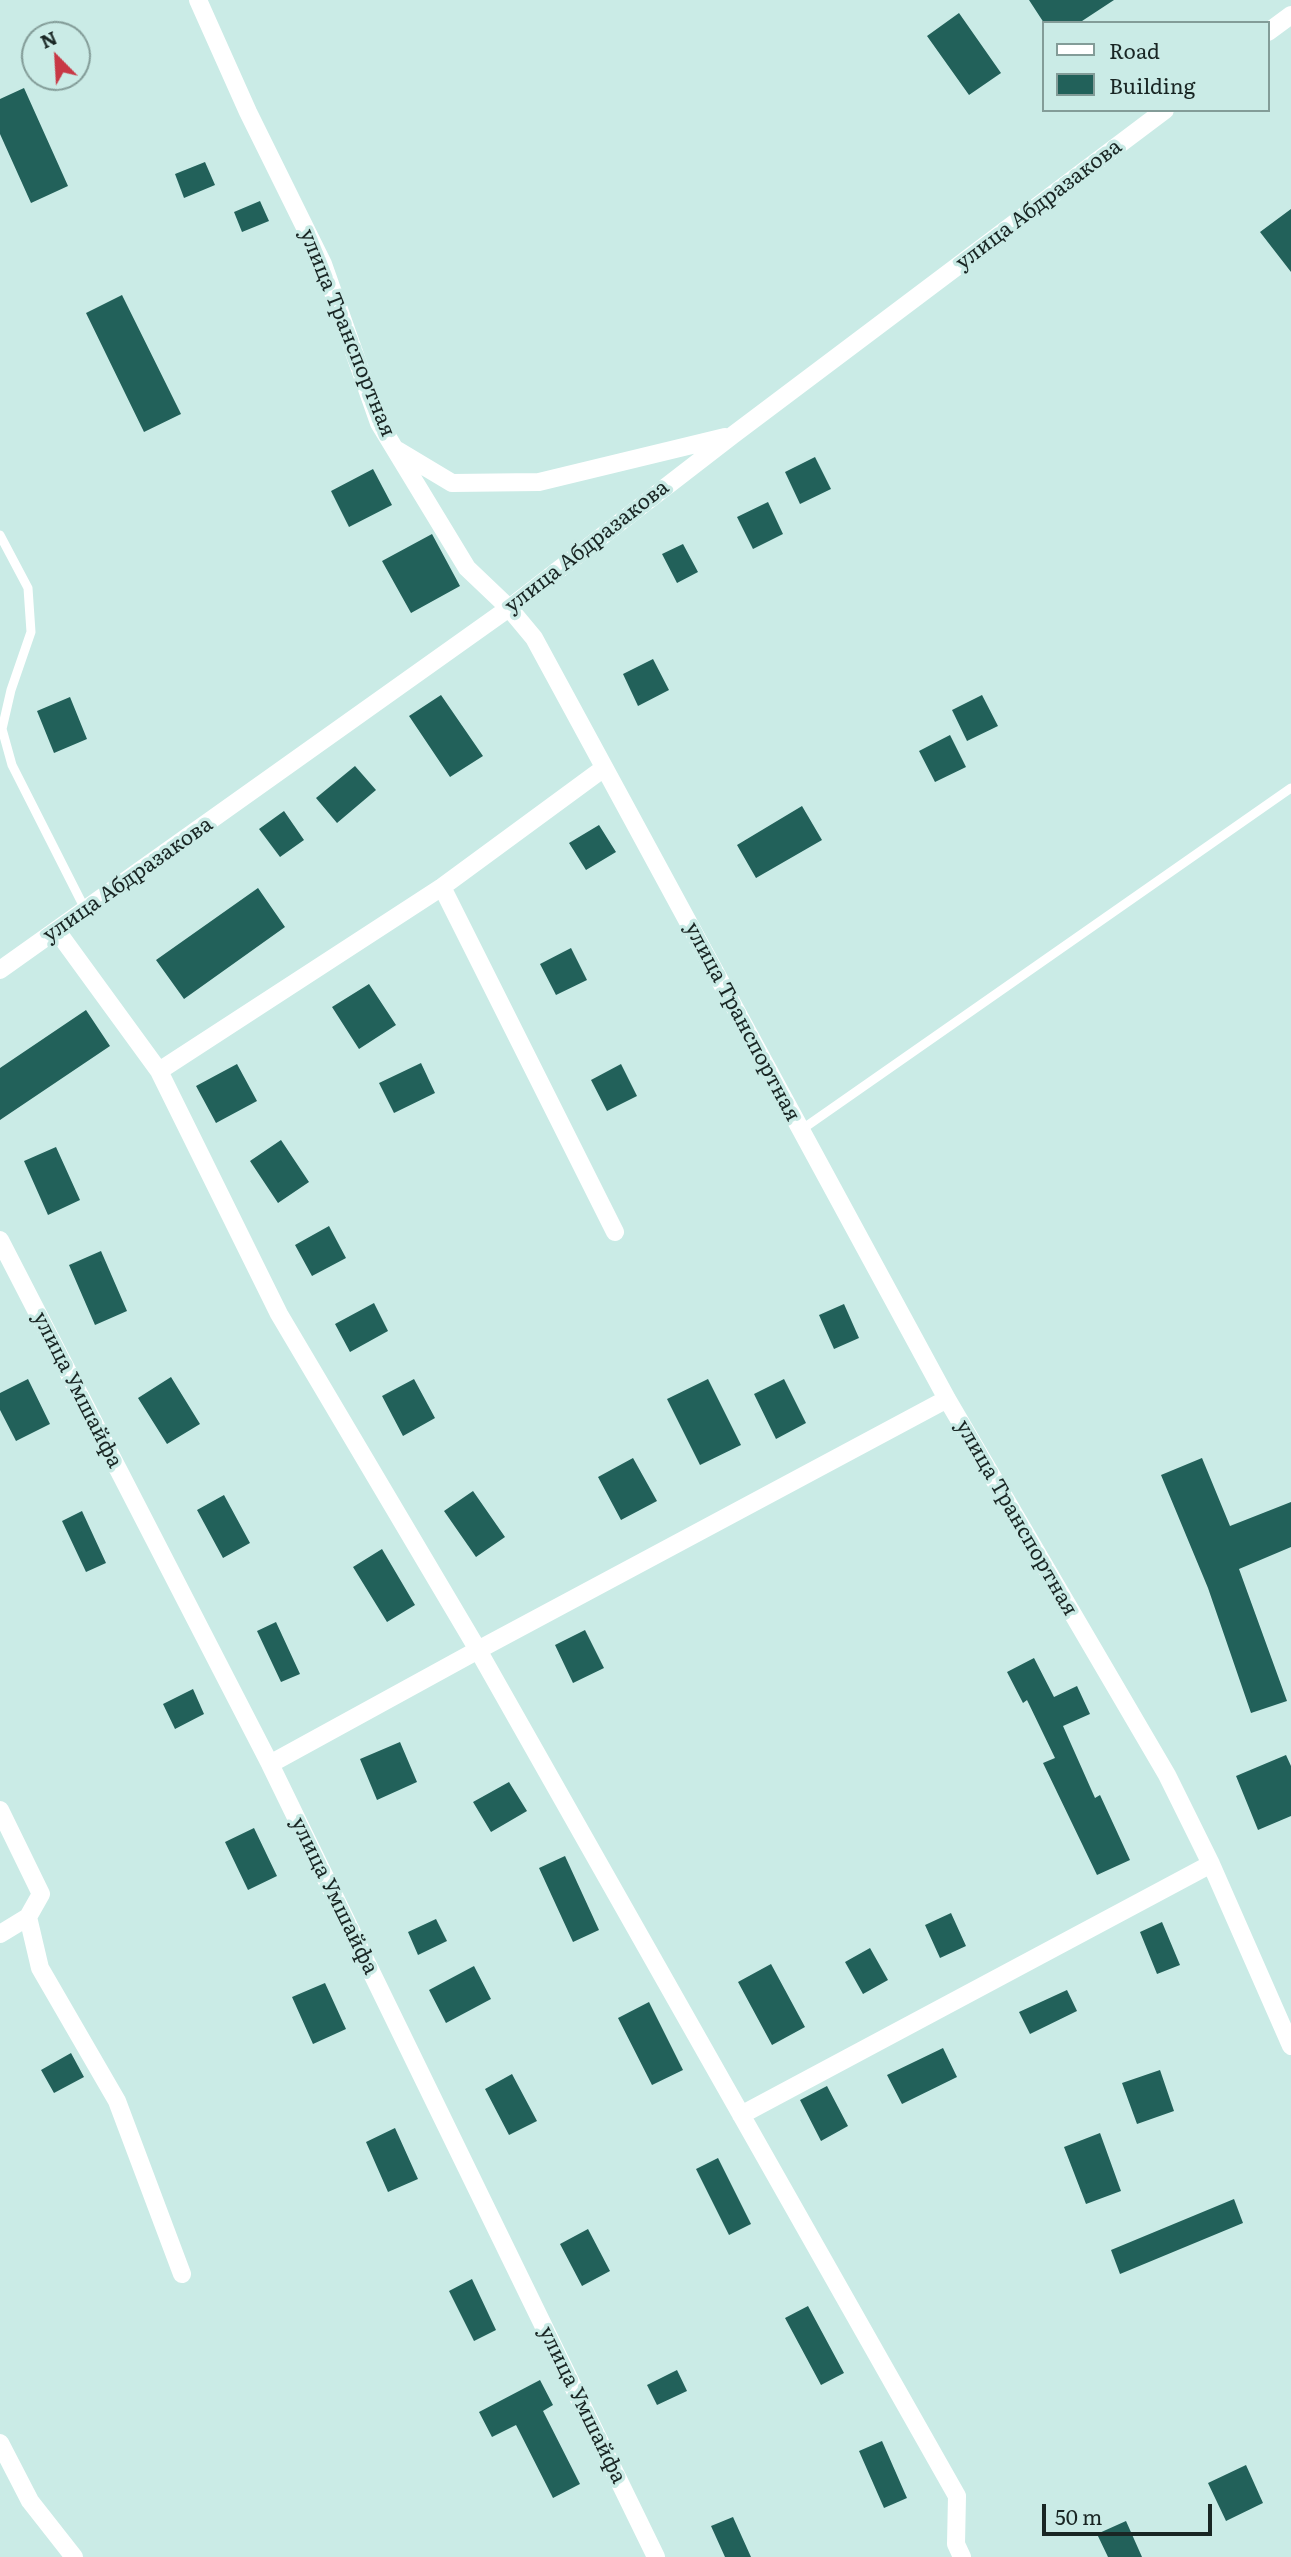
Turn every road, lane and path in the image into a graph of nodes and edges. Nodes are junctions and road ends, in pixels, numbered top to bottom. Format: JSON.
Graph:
{"nodes":[{"id":1,"x":198,"y":0,"type":"edge"},
{"id":2,"x":1291,"y":15,"type":"edge"},
{"id":3,"x":1270,"y":31,"type":"edge"},
{"id":4,"x":1162,"y":112,"type":"edge"},
{"id":5,"x":733,"y":435,"type":"junction"},
{"id":6,"x":394,"y":448,"type":"junction"},
{"id":7,"x":0,"y":535,"type":"edge"},
{"id":8,"x":509,"y":608,"type":"junction"},
{"id":9,"x":604,"y":768,"type":"junction"},
{"id":10,"x":1291,"y":788,"type":"edge"},
{"id":11,"x":442,"y":887,"type":"junction"},
{"id":12,"x":86,"y":911,"type":"junction"},
{"id":13,"x":57,"y":931,"type":"junction"},
{"id":14,"x":0,"y":970,"type":"edge"},
{"id":15,"x":159,"y":1071,"type":"junction"},
{"id":16,"x":801,"y":1130,"type":"junction"},
{"id":17,"x":615,"y":1232,"type":"dead end"},
{"id":18,"x":0,"y":1240,"type":"edge"},
{"id":19,"x":947,"y":1399,"type":"junction"},
{"id":20,"x":478,"y":1650,"type":"junction"},
{"id":21,"x":270,"y":1764,"type":"junction"},
{"id":22,"x":0,"y":1810,"type":"edge"},
{"id":23,"x":1211,"y":1864,"type":"junction"},
{"id":24,"x":28,"y":1917,"type":"junction"},
{"id":25,"x":0,"y":1934,"type":"edge"},
{"id":26,"x":1291,"y":2046,"type":"edge"},
{"id":27,"x":741,"y":2115,"type":"junction"},
{"id":28,"x":182,"y":2274,"type":"dead end"},
{"id":29,"x":0,"y":2443,"type":"edge"},
{"id":30,"x":74,"y":2557,"type":"edge"},
{"id":31,"x":656,"y":2557,"type":"edge"},
{"id":32,"x":962,"y":2557,"type":"edge"}],
"edges":[{"from":1,"to":6,"type":"street","name":"улица Транспортная"},
{"from":2,"to":3,"type":"street"},
{"from":4,"to":5,"type":"street","name":"улица Абдразакова"},
{"from":5,"to":6,"type":"street"},
{"from":5,"to":8,"type":"street","name":"улица Абдразакова"},
{"from":6,"to":8,"type":"street","name":"улица Транспортная"},
{"from":7,"to":12,"type":"lane"},
{"from":8,"to":9,"type":"street","name":"улица Транспортная"},
{"from":8,"to":12,"type":"street","name":"улица Абдразакова"},
{"from":9,"to":11,"type":"street"},
{"from":9,"to":16,"type":"street","name":"улица Транспортная"},
{"from":10,"to":16,"type":"lane"},
{"from":11,"to":15,"type":"street"},
{"from":11,"to":17,"type":"street"},
{"from":12,"to":13,"type":"street","name":"улица Абдразакова"},
{"from":13,"to":14,"type":"street","name":"улица Абдразакова"},
{"from":13,"to":15,"type":"street"},
{"from":15,"to":20,"type":"street"},
{"from":16,"to":19,"type":"street","name":"улица Транспортная"},
{"from":18,"to":21,"type":"street","name":"улица Умшайфа"},
{"from":19,"to":20,"type":"street"},
{"from":19,"to":23,"type":"street","name":"улица Транспортная"},
{"from":20,"to":21,"type":"street"},
{"from":20,"to":27,"type":"street"},
{"from":21,"to":31,"type":"street","name":"улица Умшайфа"},
{"from":22,"to":24,"type":"street"},
{"from":23,"to":26,"type":"street","name":"улица Транспортная"},
{"from":23,"to":27,"type":"street"},
{"from":24,"to":25,"type":"street"},
{"from":24,"to":28,"type":"street"},
{"from":27,"to":32,"type":"street"},
{"from":29,"to":30,"type":"street"}]}
